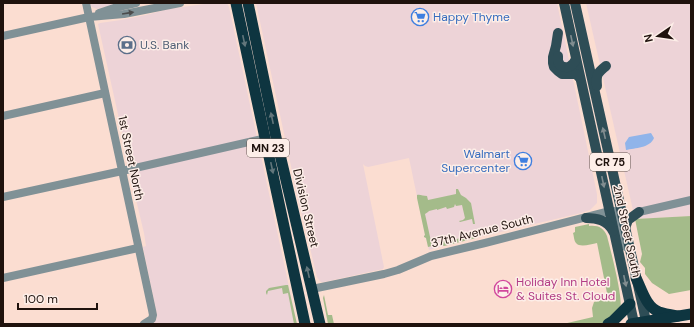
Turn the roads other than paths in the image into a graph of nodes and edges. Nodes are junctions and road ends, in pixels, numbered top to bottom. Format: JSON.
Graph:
{"nodes":[{"id":1,"x":86,"y":3,"type":"edge"},
{"id":2,"x":136,"y":3,"type":"edge"},
{"id":3,"x":180,"y":3,"type":"edge"},
{"id":4,"x":236,"y":3,"type":"edge"},
{"id":5,"x":248,"y":3,"type":"edge"},
{"id":6,"x":564,"y":3,"type":"edge"},
{"id":7,"x":575,"y":3,"type":"edge"},
{"id":8,"x":89,"y":17,"type":"junction"},
{"id":9,"x":3,"y":36,"type":"edge"},
{"id":10,"x":586,"y":54,"type":"junction"},
{"id":11,"x":576,"y":59,"type":"junction"},
{"id":12,"x":580,"y":78,"type":"junction"},
{"id":13,"x":105,"y":94,"type":"junction"},
{"id":14,"x":597,"y":102,"type":"junction"},
{"id":15,"x":3,"y":116,"type":"edge"},
{"id":16,"x":266,"y":138,"type":"junction"},
{"id":17,"x":122,"y":171,"type":"junction"},
{"id":18,"x":3,"y":197,"type":"edge"},
{"id":19,"x":691,"y":200,"type":"edge"},
{"id":20,"x":620,"y":206,"type":"junction"},
{"id":21,"x":610,"y":211,"type":"junction"},
{"id":22,"x":639,"y":212,"type":"junction"},
{"id":23,"x":586,"y":218,"type":"junction"},
{"id":24,"x":625,"y":228,"type":"junction"},
{"id":25,"x":615,"y":235,"type":"junction"},
{"id":26,"x":138,"y":248,"type":"junction"},
{"id":27,"x":631,"y":255,"type":"junction"},
{"id":28,"x":3,"y":278,"type":"edge"},
{"id":29,"x":636,"y":278,"type":"junction"},
{"id":30,"x":312,"y":289,"type":"junction"},
{"id":31,"x":630,"y":304,"type":"junction"},
{"id":32,"x":691,"y":314,"type":"edge"},
{"id":33,"x":678,"y":316,"type":"junction"},
{"id":34,"x":304,"y":322,"type":"edge"},
{"id":35,"x":646,"y":323,"type":"edge"},
{"id":36,"x":144,"y":324,"type":"edge"},
{"id":37,"x":320,"y":324,"type":"edge"},
{"id":38,"x":608,"y":324,"type":"edge"},
{"id":39,"x":633,"y":324,"type":"edge"}],
"edges":[{"from":1,"to":8,"type":"street","name":"1st Street North"},
{"from":2,"to":8,"type":"street"},
{"from":8,"to":3,"type":"street","one_way":true},
{"from":4,"to":16,"type":"highway","name":"Division Street","number":"MN 23","one_way":true},
{"from":30,"to":5,"type":"highway","name":"Division Street","number":"MN 23","one_way":true},
{"from":6,"to":11,"type":"main road","name":"2nd Street South","number":"CR 75","one_way":true},
{"from":7,"to":10,"type":"main road","name":"2nd Street South","number":"CR 75"},
{"from":8,"to":9,"type":"street"},
{"from":8,"to":13,"type":"street","name":"1st Street North"},
{"from":10,"to":14,"type":"main road","name":"2nd Street South","number":"CR 75"},
{"from":10,"to":14,"type":"main road"},
{"from":11,"to":12,"type":"main road","name":"2nd Street South","number":"CR 75"},
{"from":11,"to":12,"type":"main road"},
{"from":12,"to":21,"type":"main road","name":"2nd Street South","number":"CR 75","one_way":true},
{"from":13,"to":15,"type":"street"},
{"from":13,"to":17,"type":"street","name":"1st Street North"},
{"from":20,"to":14,"type":"main road","name":"2nd Street South","number":"CR 75","one_way":true},
{"from":16,"to":17,"type":"street"},
{"from":16,"to":34,"type":"highway","name":"Division Street","number":"MN 23","one_way":true},
{"from":17,"to":18,"type":"street"},
{"from":17,"to":26,"type":"street","name":"1st Street North"},
{"from":19,"to":22,"type":"street"},
{"from":20,"to":22,"type":"main road"},
{"from":20,"to":24,"type":"main road","name":"2nd Street South","number":"CR 75"},
{"from":21,"to":23,"type":"street","name":"37th Avenue South"},
{"from":21,"to":25,"type":"main road","name":"2nd Street South","number":"CR 75"},
{"from":21,"to":27,"type":"street"},
{"from":22,"to":24,"type":"main road"},
{"from":23,"to":25,"type":"main road"},
{"from":23,"to":30,"type":"street","name":"37th Avenue South"},
{"from":24,"to":27,"type":"main road","name":"2nd Street South","number":"CR 75"},
{"from":25,"to":31,"type":"main road","name":"2nd Street South","number":"CR 75","one_way":true},
{"from":26,"to":28,"type":"street"},
{"from":26,"to":36,"type":"street","name":"1st Street North"},
{"from":27,"to":29,"type":"main road","name":"2nd Street South","number":"CR 75"},
{"from":29,"to":33,"type":"highway"},
{"from":29,"to":35,"type":"main road","name":"2nd Street South","number":"CR 75"},
{"from":30,"to":37,"type":"highway","name":"Division Street","number":"MN 23"},
{"from":31,"to":38,"type":"highway"},
{"from":31,"to":39,"type":"main road","name":"2nd Street South","number":"CR 75"},
{"from":32,"to":33,"type":"highway"},
{"from":33,"to":35,"type":"highway"},
{"from":35,"to":39,"type":"highway"}]}
